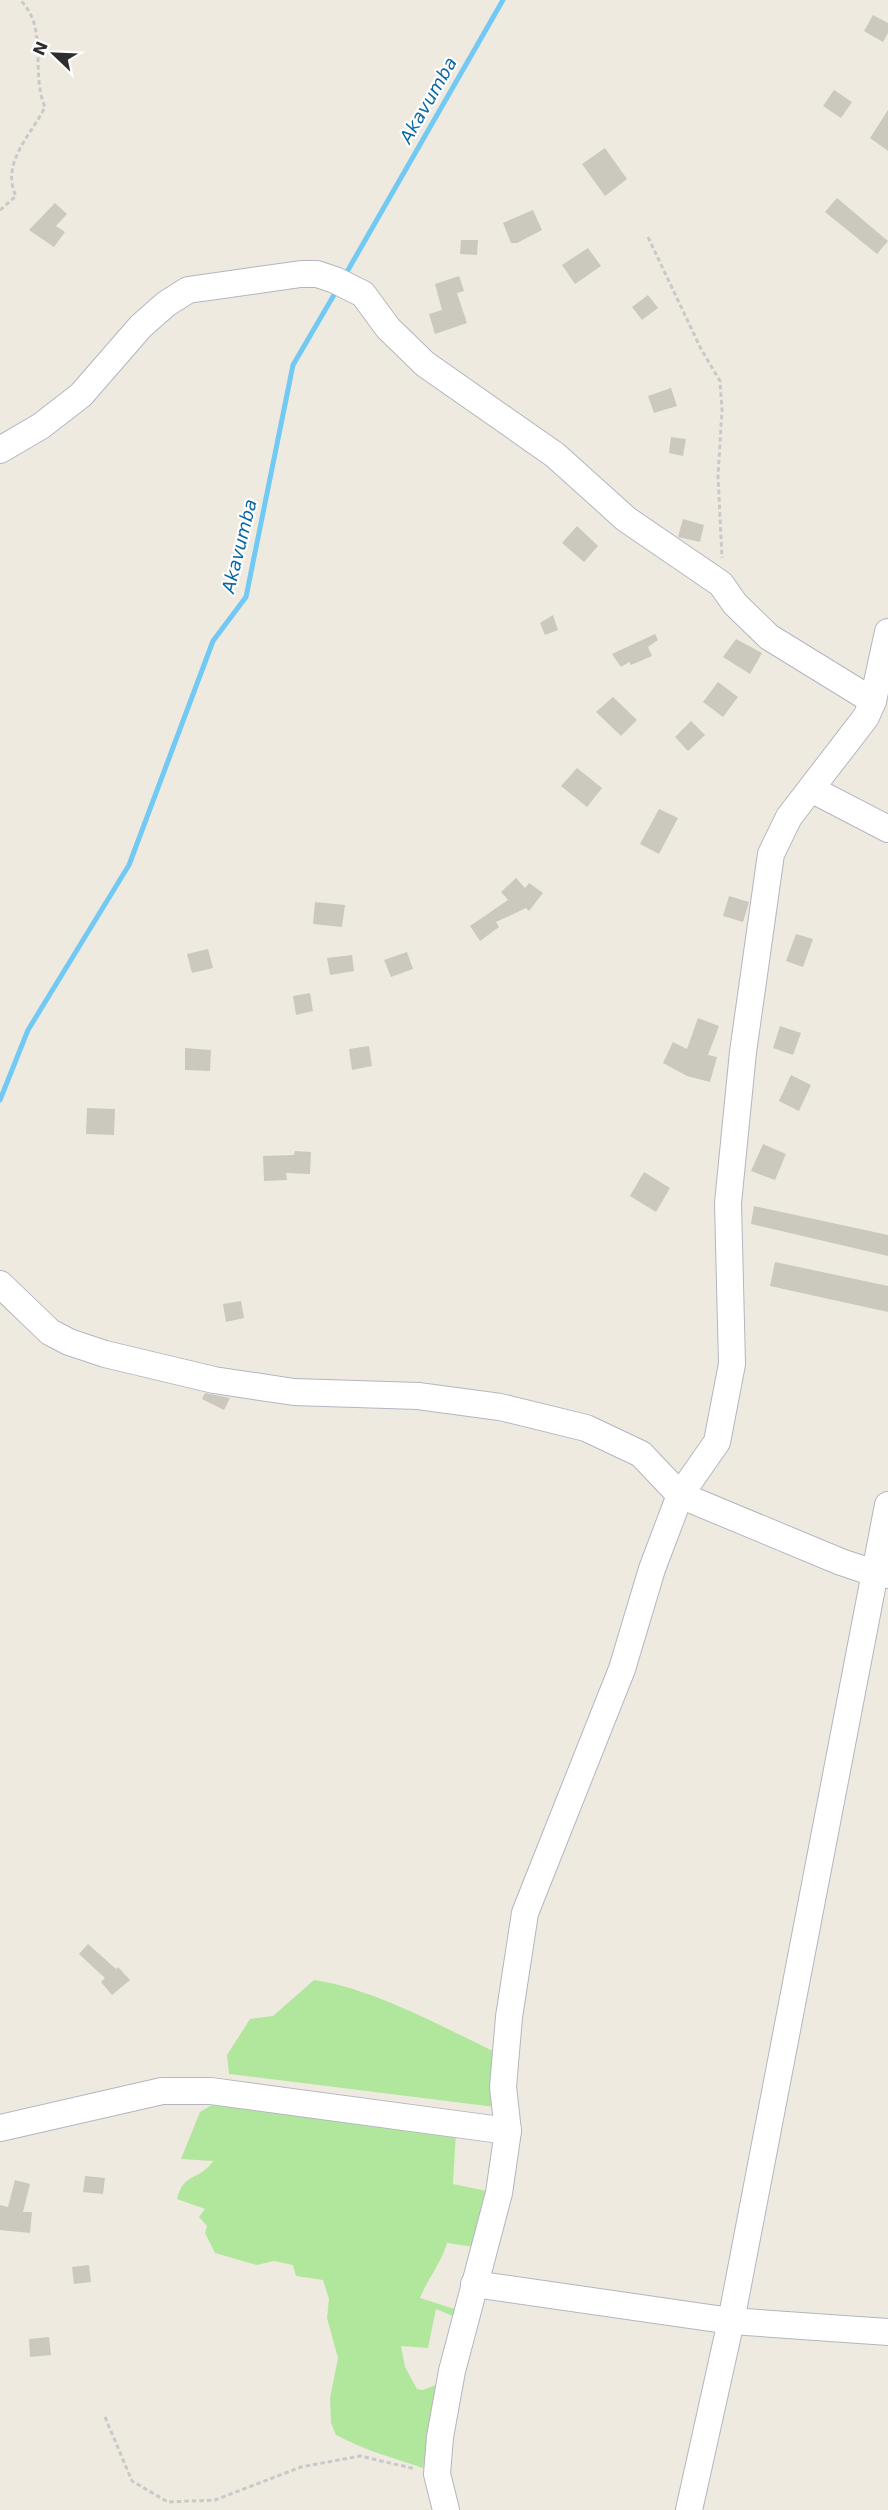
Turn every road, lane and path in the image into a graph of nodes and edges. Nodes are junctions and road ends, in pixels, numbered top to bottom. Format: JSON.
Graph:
{"nodes":[{"id":1,"x":20,"y":0,"type":"edge"},
{"id":2,"x":0,"y":210,"type":"edge"},
{"id":3,"x":648,"y":237,"type":"dead end"},
{"id":4,"x":0,"y":450,"type":"edge"},
{"id":5,"x":721,"y":584,"type":"junction"},
{"id":6,"x":888,"y":632,"type":"edge"},
{"id":7,"x":873,"y":701,"type":"junction"},
{"id":8,"x":811,"y":789,"type":"junction"},
{"id":9,"x":888,"y":829,"type":"edge"},
{"id":10,"x":0,"y":1284,"type":"edge"},
{"id":11,"x":680,"y":1495,"type":"junction"},
{"id":12,"x":888,"y":1505,"type":"edge"},
{"id":13,"x":881,"y":1574,"type":"edge"},
{"id":14,"x":0,"y":2128,"type":"edge"},
{"id":15,"x":508,"y":2131,"type":"junction"},
{"id":16,"x":474,"y":2284,"type":"junction"},
{"id":17,"x":730,"y":2321,"type":"junction"},
{"id":18,"x":888,"y":2332,"type":"edge"},
{"id":19,"x":105,"y":2418,"type":"dead end"},
{"id":20,"x":436,"y":2474,"type":"junction"},
{"id":21,"x":446,"y":2510,"type":"edge"},
{"id":22,"x":689,"y":2510,"type":"edge"}],
"edges":[{"from":1,"to":2,"type":"path"},
{"from":3,"to":5,"type":"path"},
{"from":4,"to":5,"type":"street"},
{"from":5,"to":7,"type":"street"},
{"from":6,"to":7,"type":"street"},
{"from":7,"to":8,"type":"street"},
{"from":8,"to":9,"type":"street"},
{"from":8,"to":11,"type":"street"},
{"from":10,"to":11,"type":"street"},
{"from":11,"to":13,"type":"street"},
{"from":11,"to":15,"type":"street"},
{"from":12,"to":13,"type":"street"},
{"from":13,"to":17,"type":"street"},
{"from":14,"to":15,"type":"street"},
{"from":15,"to":16,"type":"street"},
{"from":16,"to":17,"type":"street"},
{"from":16,"to":20,"type":"street"},
{"from":17,"to":18,"type":"street"},
{"from":17,"to":22,"type":"street"},
{"from":19,"to":20,"type":"path"},
{"from":20,"to":21,"type":"street"}]}
